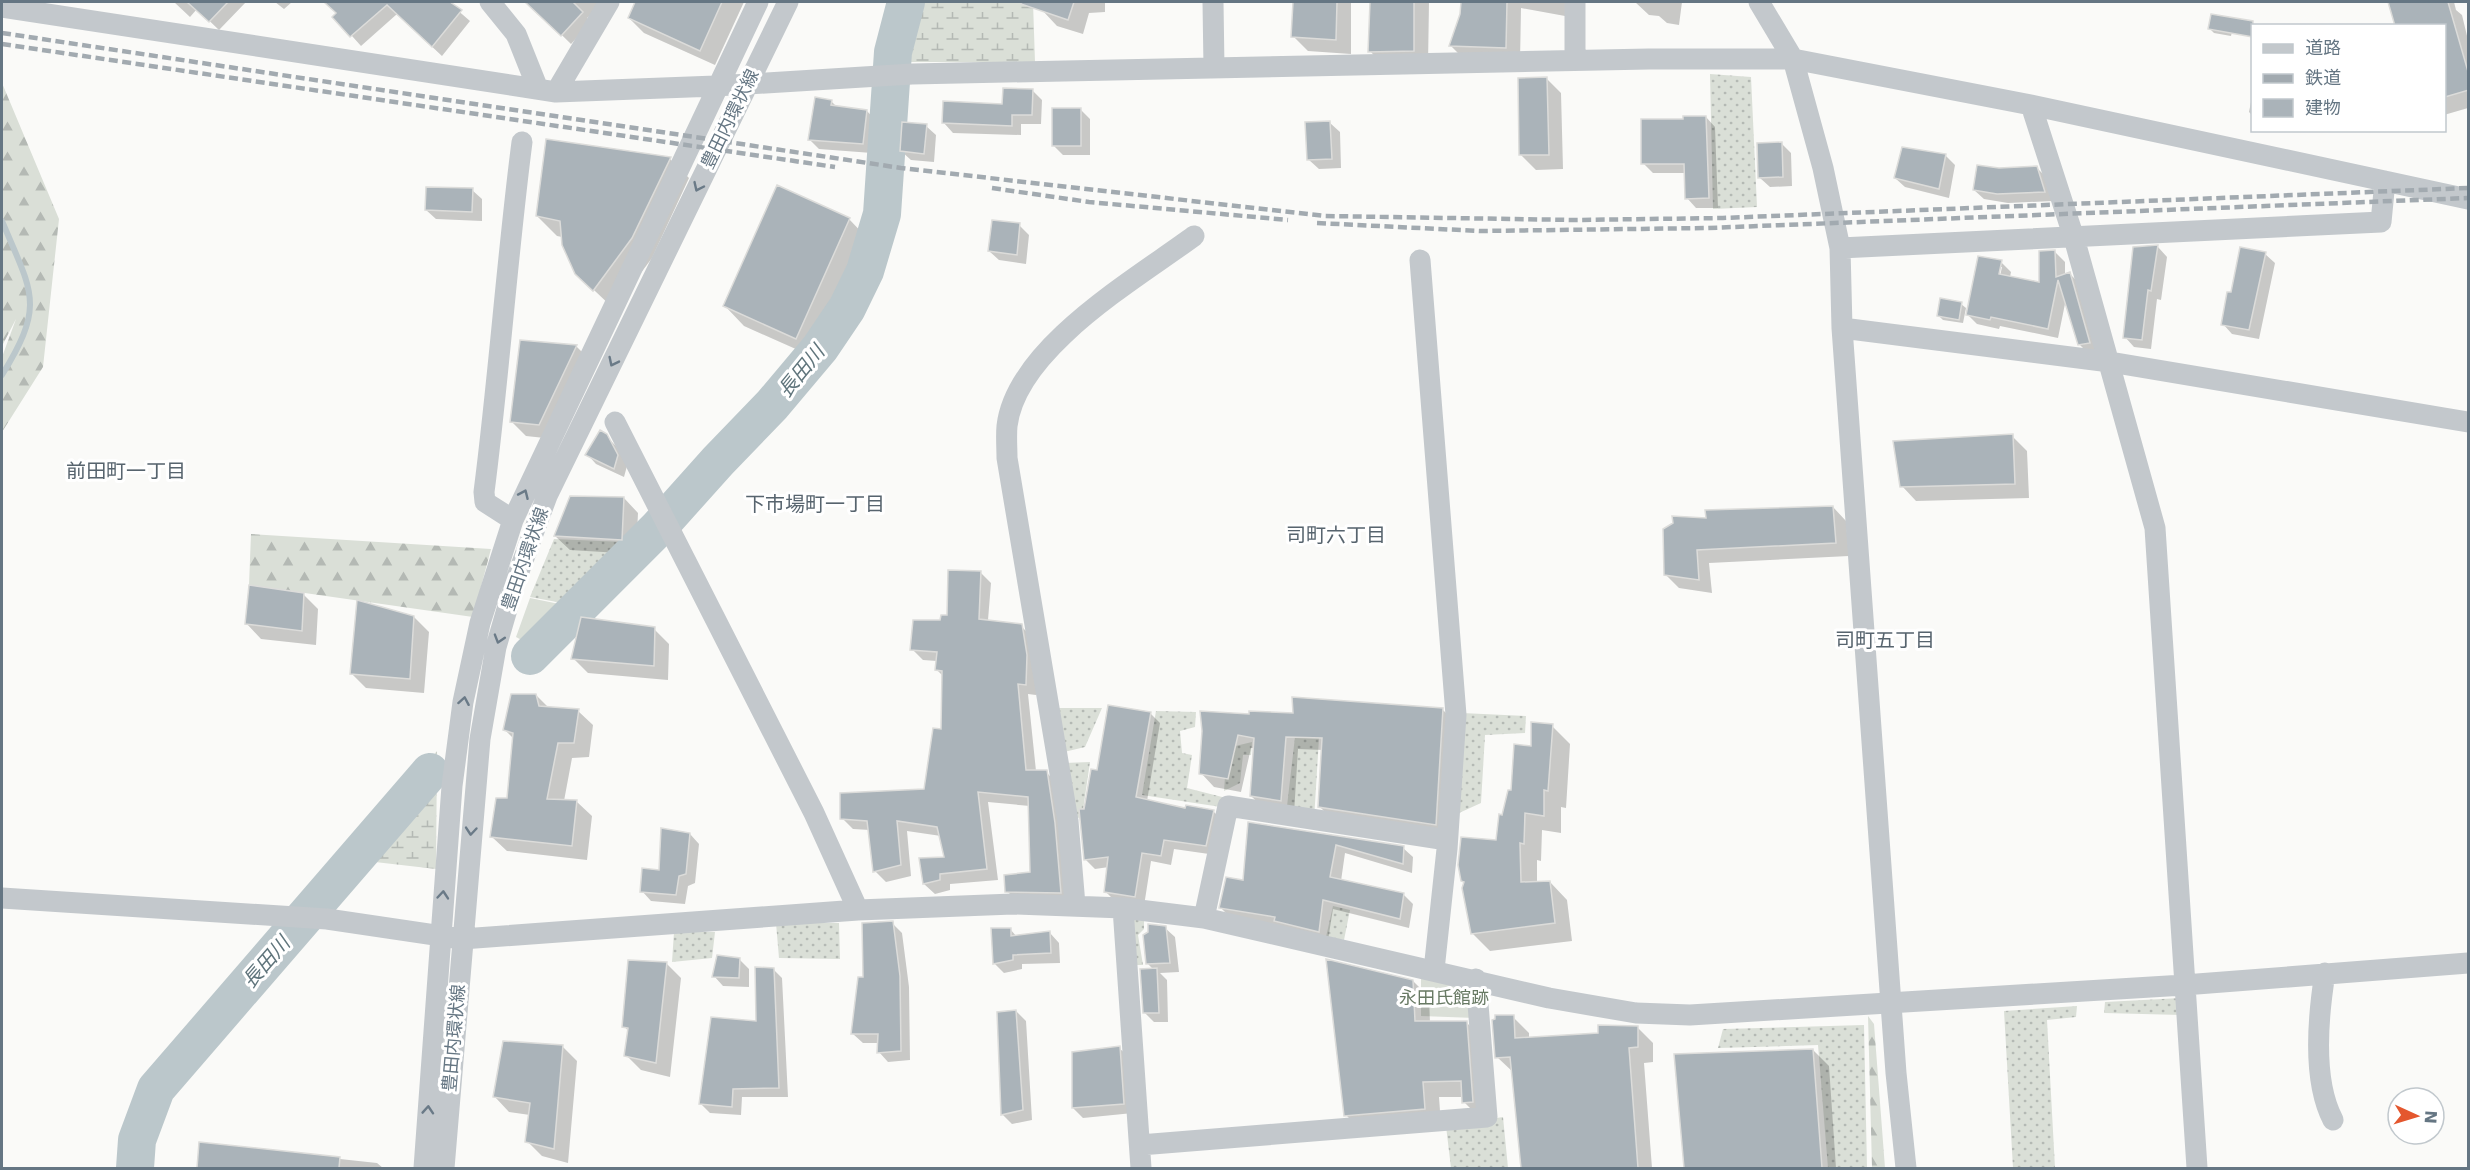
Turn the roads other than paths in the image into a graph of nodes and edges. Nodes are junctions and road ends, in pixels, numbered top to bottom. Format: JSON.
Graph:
{"nodes":[{"id":1,"x":490,"y":2,"type":"edge"},
{"id":2,"x":609,"y":2,"type":"edge"},
{"id":3,"x":758,"y":2,"type":"edge"},
{"id":4,"x":788,"y":2,"type":"edge"},
{"id":5,"x":1213,"y":2,"type":"edge"},
{"id":6,"x":1575,"y":2,"type":"edge"},
{"id":7,"x":1759,"y":2,"type":"edge"},
{"id":8,"x":2,"y":7,"type":"edge"},
{"id":9,"x":1793,"y":59,"type":"junction"},
{"id":10,"x":1575,"y":60,"type":"junction"},
{"id":11,"x":1214,"y":68,"type":"junction"},
{"id":12,"x":747,"y":83,"type":"junction"},
{"id":13,"x":716,"y":86,"type":"junction"},
{"id":14,"x":547,"y":90,"type":"junction"},
{"id":15,"x":2031,"y":105,"type":"junction"},
{"id":16,"x":522,"y":142,"type":"dead end"},
{"id":17,"x":2385,"y":181,"type":"junction"},
{"id":18,"x":2469,"y":198,"type":"edge"},
{"id":19,"x":1194,"y":236,"type":"dead end"},
{"id":20,"x":2074,"y":238,"type":"junction"},
{"id":21,"x":1840,"y":248,"type":"junction"},
{"id":22,"x":1420,"y":260,"type":"dead end"},
{"id":23,"x":1842,"y":328,"type":"junction"},
{"id":24,"x":2110,"y":362,"type":"junction"},
{"id":25,"x":615,"y":422,"type":"dead end"},
{"id":26,"x":2469,"y":422,"type":"edge"},
{"id":27,"x":513,"y":520,"type":"junction"},
{"id":28,"x":1447,"y":840,"type":"junction"},
{"id":29,"x":2,"y":898,"type":"edge"},
{"id":30,"x":1075,"y":905,"type":"junction"},
{"id":31,"x":1123,"y":908,"type":"junction"},
{"id":32,"x":858,"y":910,"type":"junction"},
{"id":33,"x":1204,"y":918,"type":"junction"},
{"id":34,"x":440,"y":934,"type":"junction"},
{"id":35,"x":462,"y":939,"type":"junction"},
{"id":36,"x":2469,"y":963,"type":"edge"},
{"id":37,"x":1434,"y":970,"type":"junction"},
{"id":38,"x":2325,"y":973,"type":"junction"},
{"id":39,"x":1476,"y":979,"type":"junction"},
{"id":40,"x":2184,"y":985,"type":"junction"},
{"id":41,"x":1891,"y":1002,"type":"junction"},
{"id":42,"x":2333,"y":1120,"type":"dead end"},
{"id":43,"x":1140,"y":1145,"type":"junction"},
{"id":44,"x":424,"y":1168,"type":"edge"},
{"id":45,"x":444,"y":1168,"type":"edge"},
{"id":46,"x":1142,"y":1168,"type":"edge"},
{"id":47,"x":1906,"y":1168,"type":"edge"},
{"id":48,"x":2197,"y":1168,"type":"edge"}],
"edges":[{"from":1,"to":14,"type":"street"},
{"from":2,"to":14,"type":"street"},
{"from":3,"to":13,"type":"street","name":"豊田内環状線"},
{"from":4,"to":12,"type":"street","name":"豊田内環状線"},
{"from":5,"to":11,"type":"street"},
{"from":6,"to":10,"type":"street"},
{"from":7,"to":9,"type":"street"},
{"from":8,"to":14,"type":"street"},
{"from":9,"to":10,"type":"street"},
{"from":9,"to":15,"type":"street"},
{"from":9,"to":21,"type":"street"},
{"from":10,"to":11,"type":"street"},
{"from":11,"to":12,"type":"street"},
{"from":12,"to":13,"type":"street"},
{"from":12,"to":35,"type":"street","name":"豊田内環状線","one_way":true},
{"from":13,"to":14,"type":"street"},
{"from":27,"to":13,"type":"street","name":"豊田内環状線","one_way":true},
{"from":15,"to":17,"type":"street"},
{"from":15,"to":20,"type":"street"},
{"from":16,"to":27,"type":"street"},
{"from":17,"to":18,"type":"street"},
{"from":17,"to":20,"type":"street"},
{"from":19,"to":30,"type":"street"},
{"from":20,"to":21,"type":"street"},
{"from":20,"to":24,"type":"street"},
{"from":21,"to":23,"type":"street"},
{"from":22,"to":28,"type":"street"},
{"from":23,"to":24,"type":"street"},
{"from":23,"to":41,"type":"street"},
{"from":24,"to":26,"type":"street"},
{"from":24,"to":40,"type":"street"},
{"from":25,"to":32,"type":"street"},
{"from":34,"to":27,"type":"street","name":"豊田内環状線","one_way":true},
{"from":28,"to":33,"type":"street"},
{"from":28,"to":37,"type":"street"},
{"from":29,"to":34,"type":"street"},
{"from":30,"to":31,"type":"street"},
{"from":30,"to":32,"type":"street"},
{"from":31,"to":33,"type":"street"},
{"from":31,"to":43,"type":"street"},
{"from":32,"to":35,"type":"street"},
{"from":33,"to":37,"type":"street"},
{"from":34,"to":35,"type":"street"},
{"from":44,"to":34,"type":"street","name":"豊田内環状線","one_way":true},
{"from":35,"to":45,"type":"street","name":"豊田内環状線"},
{"from":36,"to":38,"type":"street"},
{"from":37,"to":39,"type":"street"},
{"from":38,"to":40,"type":"street"},
{"from":38,"to":42,"type":"street"},
{"from":39,"to":41,"type":"street"},
{"from":39,"to":43,"type":"street"},
{"from":40,"to":41,"type":"street"},
{"from":40,"to":48,"type":"street"},
{"from":41,"to":47,"type":"street"},
{"from":43,"to":46,"type":"street"}]}
